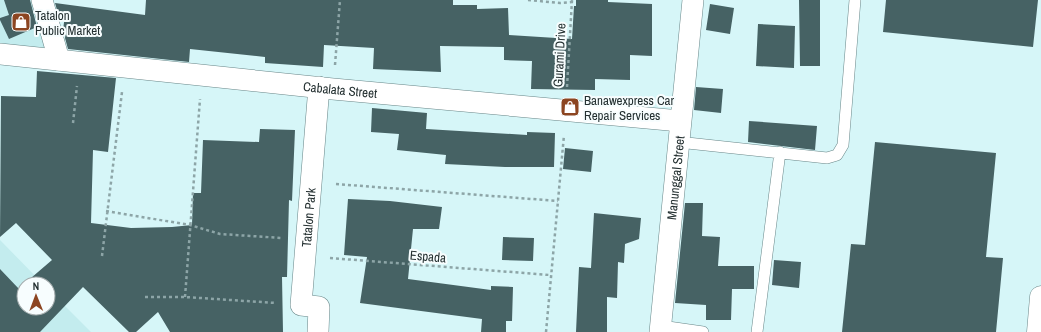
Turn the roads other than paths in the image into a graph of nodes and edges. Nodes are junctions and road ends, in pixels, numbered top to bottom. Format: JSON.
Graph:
{"nodes":[{"id":1,"x":42,"y":0,"type":"edge"},
{"id":2,"x":693,"y":0,"type":"edge"},
{"id":3,"x":855,"y":0,"type":"edge"},
{"id":4,"x":0,"y":54,"type":"edge"},
{"id":5,"x":59,"y":60,"type":"junction"},
{"id":6,"x":326,"y":88,"type":"junction"},
{"id":7,"x":679,"y":132,"type":"junction"},
{"id":8,"x":780,"y":152,"type":"junction"},
{"id":9,"x":1041,"y":297,"type":"edge"},
{"id":10,"x":660,"y":329,"type":"edge"},
{"id":11,"x":318,"y":332,"type":"edge"},
{"id":12,"x":702,"y":332,"type":"edge"},
{"id":13,"x":757,"y":332,"type":"edge"},
{"id":14,"x":1038,"y":332,"type":"edge"}],
"edges":[{"from":1,"to":5,"type":"street"},
{"from":2,"to":7,"type":"street","name":"Manunggal Street"},
{"from":3,"to":8,"type":"lane"},
{"from":4,"to":5,"type":"street","name":"Cabalata Street"},
{"from":5,"to":6,"type":"street","name":"Cabalata Street"},
{"from":6,"to":7,"type":"street","name":"Cabalata Street"},
{"from":6,"to":11,"type":"street","name":"Tatalon Park"},
{"from":7,"to":8,"type":"lane"},
{"from":7,"to":10,"type":"street","name":"Manunggal Street"},
{"from":8,"to":13,"type":"lane"},
{"from":9,"to":14,"type":"highway"},
{"from":10,"to":12,"type":"lane"}]}
